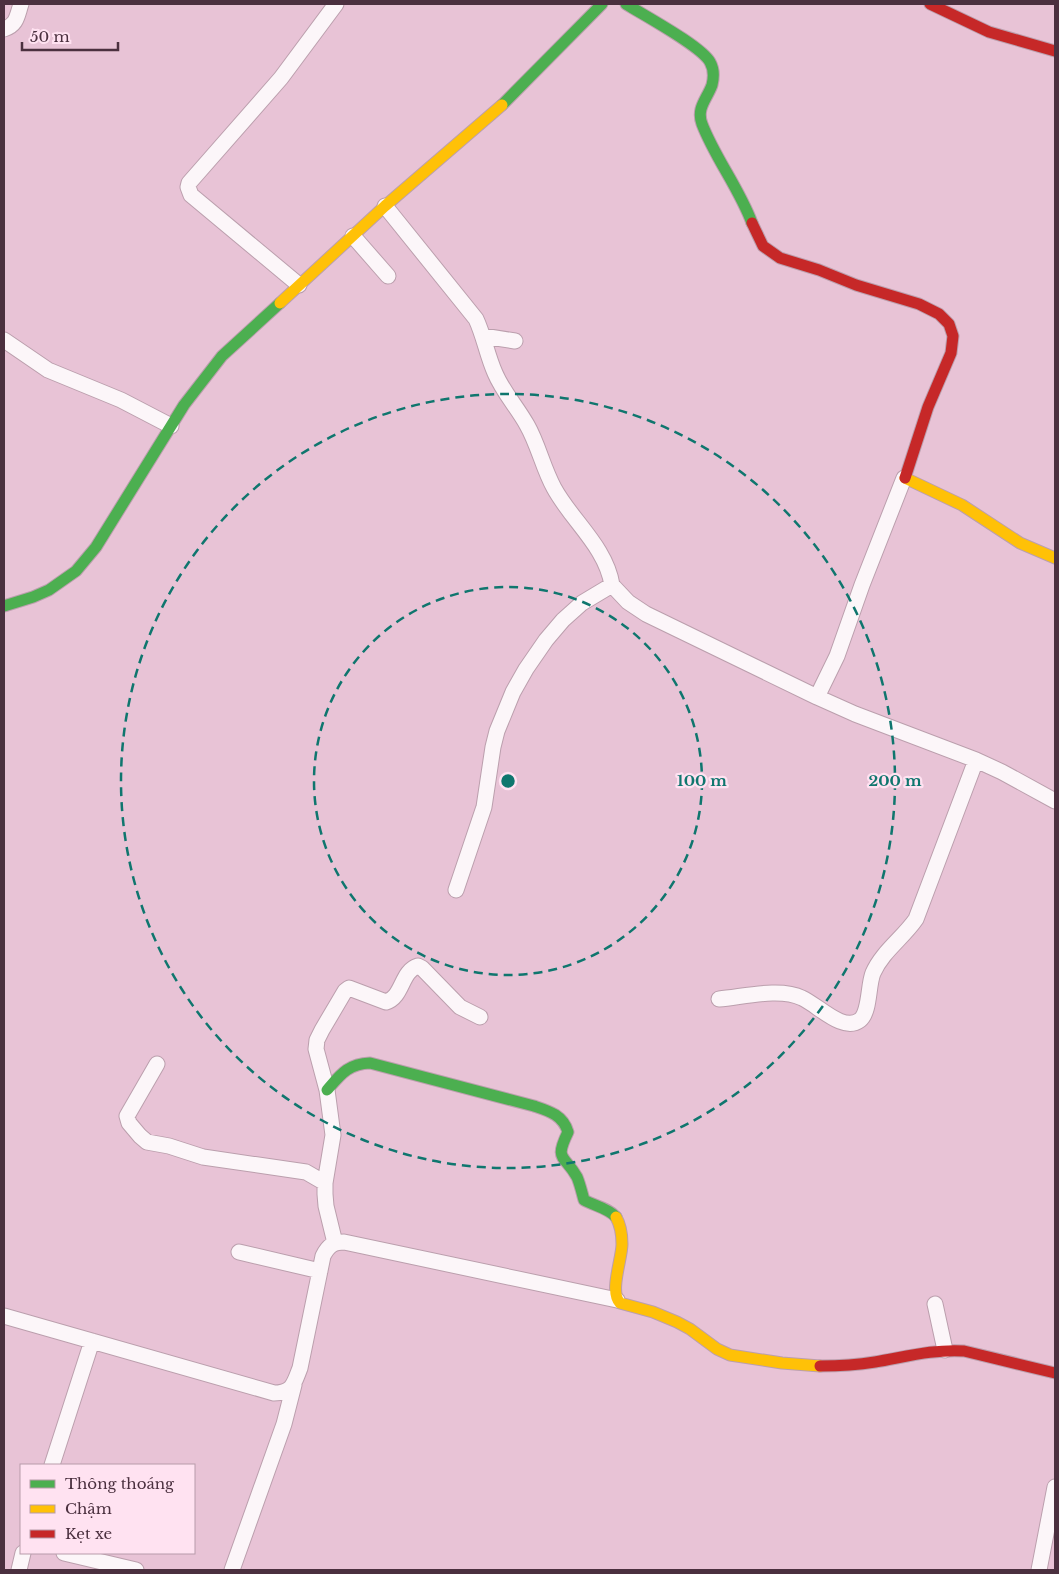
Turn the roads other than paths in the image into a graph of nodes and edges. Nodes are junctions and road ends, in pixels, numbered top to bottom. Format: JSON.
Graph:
{"nodes":[{"id":1,"x":21,"y":4,"type":"edge"},
{"id":2,"x":336,"y":4,"type":"edge"},
{"id":3,"x":602,"y":4,"type":"edge"},
{"id":4,"x":626,"y":4,"type":"edge"},
{"id":5,"x":930,"y":4,"type":"edge"},
{"id":6,"x":4,"y":29,"type":"edge"},
{"id":7,"x":1055,"y":51,"type":"edge"},
{"id":8,"x":385,"y":206,"type":"junction"},
{"id":9,"x":353,"y":236,"type":"junction"},
{"id":10,"x":388,"y":276,"type":"dead end"},
{"id":11,"x":299,"y":285,"type":"junction"},
{"id":12,"x":483,"y":336,"type":"junction"},
{"id":13,"x":4,"y":340,"type":"edge"},
{"id":14,"x":515,"y":341,"type":"dead end"},
{"id":15,"x":171,"y":426,"type":"junction"},
{"id":16,"x":904,"y":478,"type":"junction"},
{"id":17,"x":1055,"y":558,"type":"edge"},
{"id":18,"x":612,"y":585,"type":"junction"},
{"id":19,"x":4,"y":606,"type":"edge"},
{"id":20,"x":817,"y":697,"type":"junction"},
{"id":21,"x":976,"y":760,"type":"junction"},
{"id":22,"x":1055,"y":802,"type":"edge"},
{"id":23,"x":456,"y":890,"type":"dead end"},
{"id":24,"x":719,"y":999,"type":"dead end"},
{"id":25,"x":480,"y":1017,"type":"dead end"},
{"id":26,"x":158,"y":1064,"type":"dead end"},
{"id":27,"x":327,"y":1090,"type":"junction"},
{"id":28,"x":325,"y":1183,"type":"junction"},
{"id":29,"x":335,"y":1243,"type":"junction"},
{"id":30,"x":239,"y":1252,"type":"dead end"},
{"id":31,"x":320,"y":1271,"type":"junction"},
{"id":32,"x":617,"y":1300,"type":"junction"},
{"id":33,"x":935,"y":1304,"type":"dead end"},
{"id":34,"x":4,"y":1316,"type":"edge"},
{"id":35,"x":92,"y":1341,"type":"junction"},
{"id":36,"x":945,"y":1350,"type":"junction"},
{"id":37,"x":1055,"y":1373,"type":"edge"},
{"id":38,"x":294,"y":1385,"type":"junction"},
{"id":39,"x":52,"y":1464,"type":"edge"},
{"id":40,"x":1055,"y":1487,"type":"edge"},
{"id":41,"x":23,"y":1554,"type":"edge"},
{"id":42,"x":68,"y":1554,"type":"edge"},
{"id":43,"x":19,"y":1570,"type":"edge"},
{"id":44,"x":136,"y":1570,"type":"edge"},
{"id":45,"x":232,"y":1570,"type":"edge"},
{"id":46,"x":1039,"y":1570,"type":"edge"}],
"edges":[{"from":1,"to":6,"type":"street"},
{"from":2,"to":11,"type":"street"},
{"from":3,"to":8,"type":"street"},
{"from":4,"to":16,"type":"street"},
{"from":5,"to":7,"type":"street"},
{"from":8,"to":9,"type":"street"},
{"from":8,"to":12,"type":"street"},
{"from":9,"to":10,"type":"street"},
{"from":9,"to":11,"type":"street"},
{"from":11,"to":15,"type":"street"},
{"from":12,"to":14,"type":"street"},
{"from":12,"to":18,"type":"street"},
{"from":13,"to":15,"type":"street"},
{"from":15,"to":19,"type":"street"},
{"from":16,"to":17,"type":"street"},
{"from":16,"to":20,"type":"street"},
{"from":18,"to":20,"type":"street"},
{"from":18,"to":23,"type":"street"},
{"from":20,"to":21,"type":"street"},
{"from":21,"to":22,"type":"street"},
{"from":21,"to":24,"type":"street"},
{"from":25,"to":27,"type":"street"},
{"from":26,"to":28,"type":"street"},
{"from":27,"to":28,"type":"street"},
{"from":27,"to":32,"type":"street"},
{"from":28,"to":29,"type":"street"},
{"from":29,"to":31,"type":"street"},
{"from":29,"to":32,"type":"street"},
{"from":30,"to":31,"type":"street"},
{"from":31,"to":38,"type":"street"},
{"from":32,"to":36,"type":"street"},
{"from":33,"to":36,"type":"street"},
{"from":34,"to":35,"type":"street"},
{"from":35,"to":38,"type":"street"},
{"from":35,"to":39,"type":"street"},
{"from":36,"to":37,"type":"street"},
{"from":38,"to":45,"type":"street"},
{"from":40,"to":46,"type":"street"},
{"from":41,"to":43,"type":"street"},
{"from":42,"to":44,"type":"street"}]}
